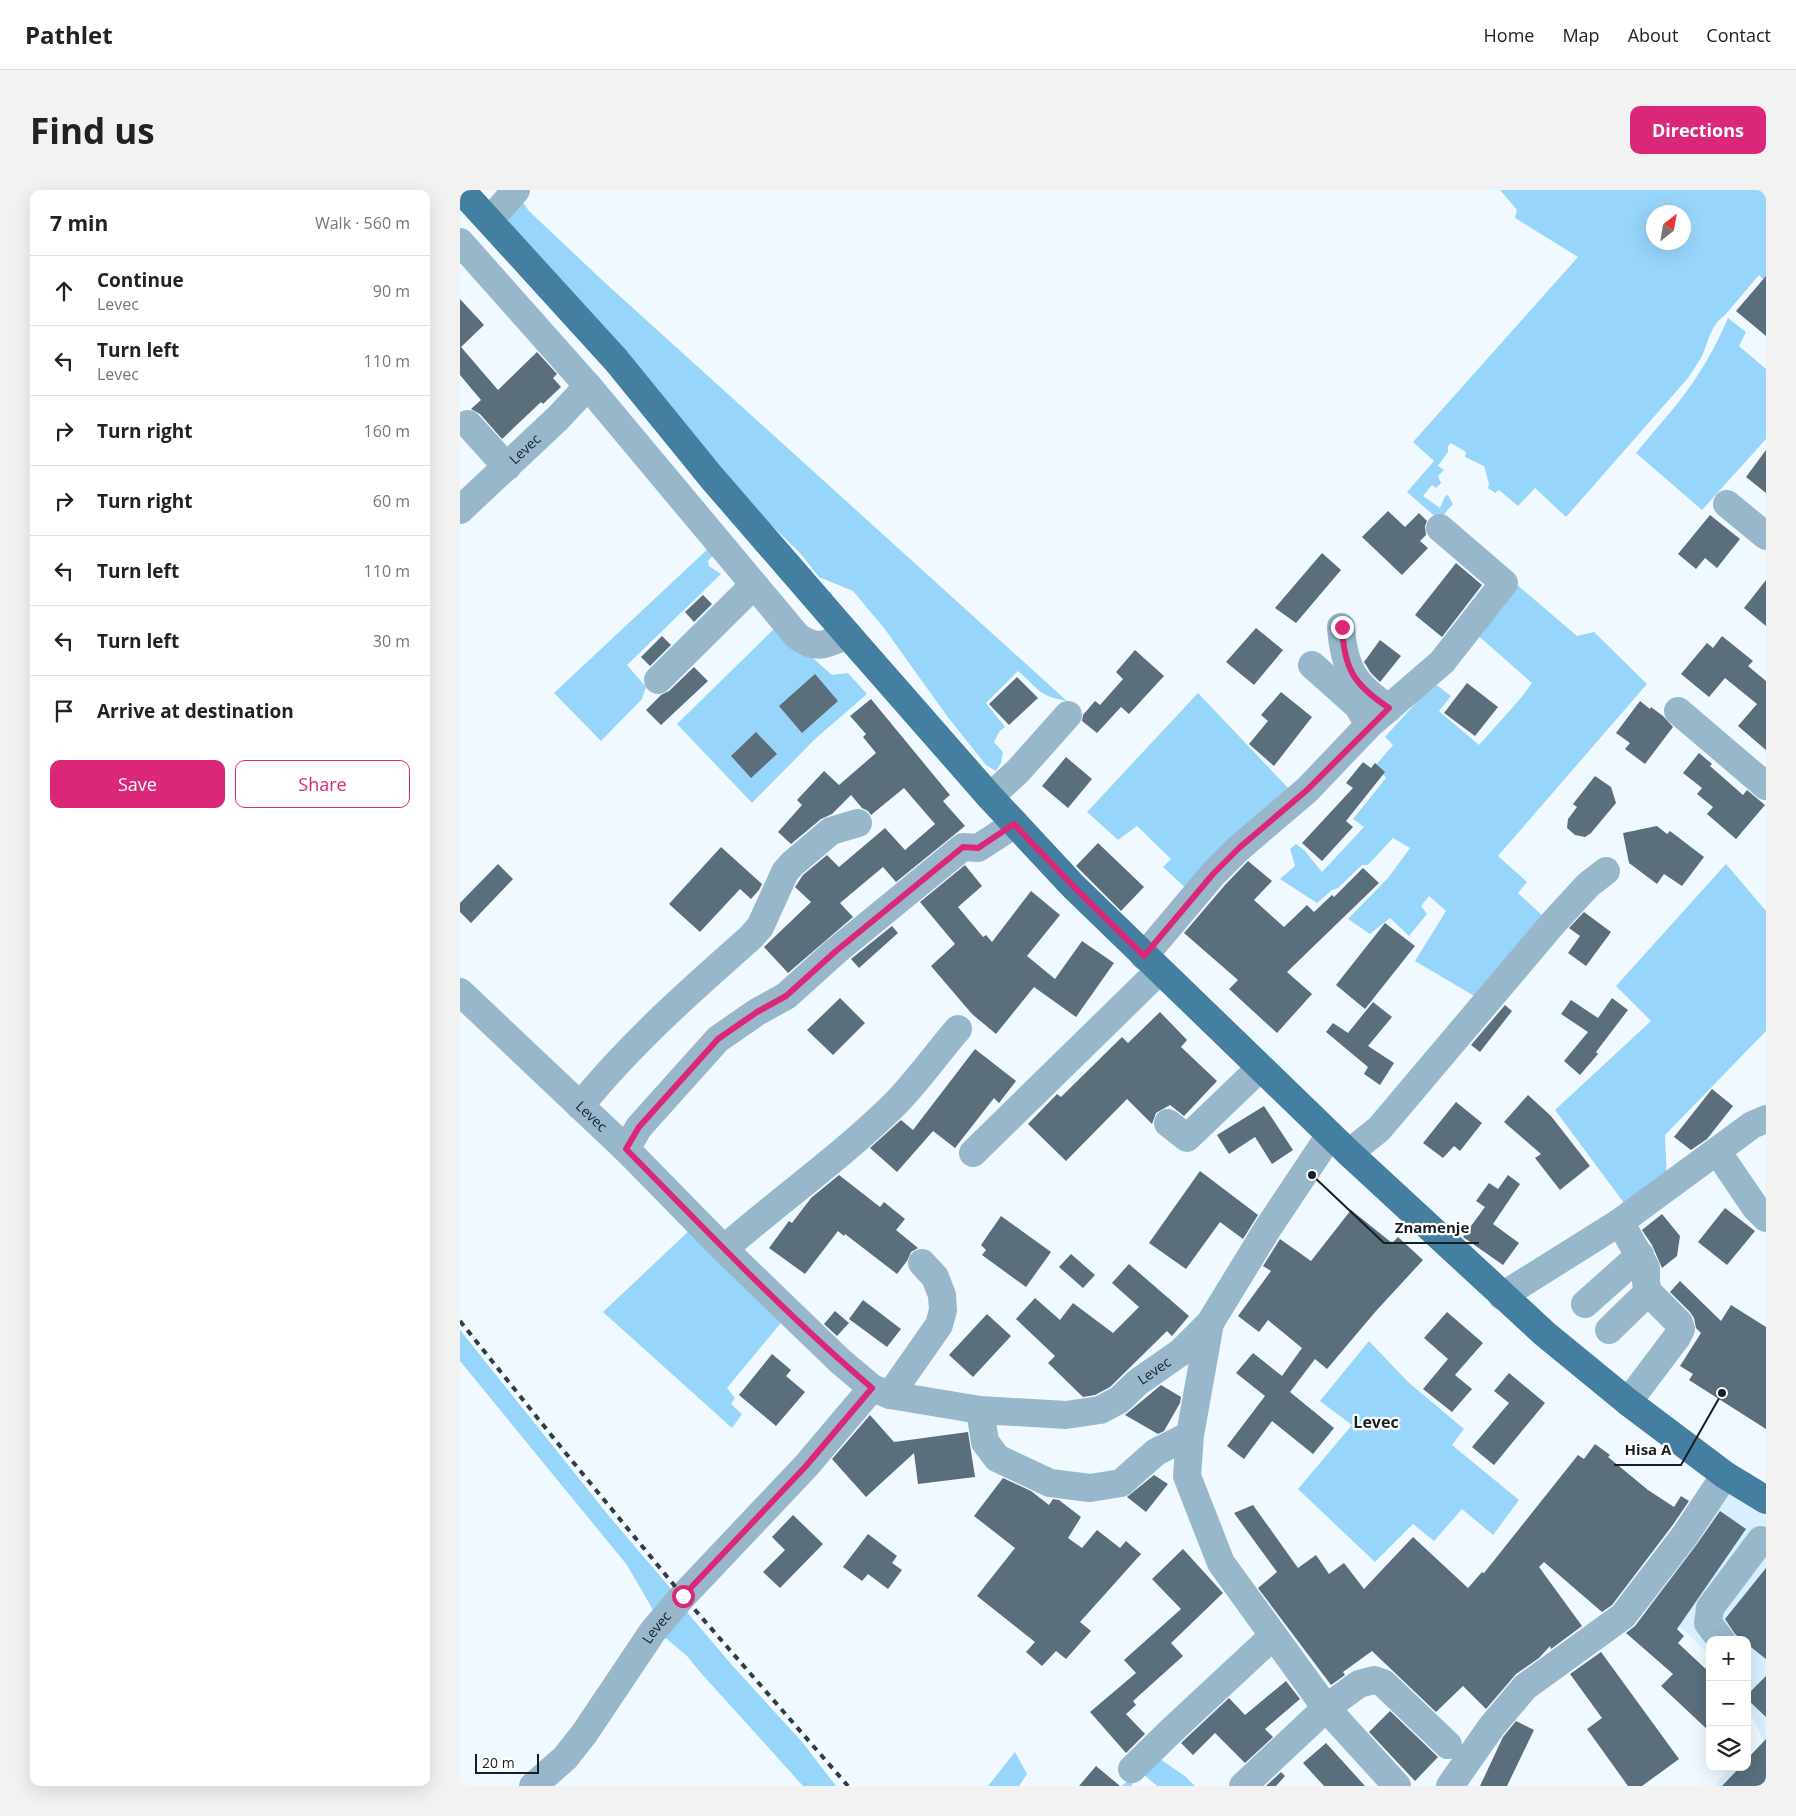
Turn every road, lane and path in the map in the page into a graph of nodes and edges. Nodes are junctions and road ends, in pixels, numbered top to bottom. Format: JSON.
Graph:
{"nodes":[{"id":1,"x":461,"y":190,"type":"edge"},
{"id":2,"x":516,"y":190,"type":"edge"},
{"id":3,"x":490,"y":220,"type":"junction"},
{"id":4,"x":460,"y":242,"type":"edge"},
{"id":5,"x":588,"y":386,"type":"junction"},
{"id":6,"x":468,"y":424,"type":"dead end"},
{"id":7,"x":507,"y":467,"type":"junction"},
{"id":8,"x":1728,"y":504,"type":"dead end"},
{"id":9,"x":460,"y":510,"type":"edge"},
{"id":10,"x":1440,"y":528,"type":"dead end"},
{"id":11,"x":1766,"y":536,"type":"edge"},
{"id":12,"x":754,"y":585,"type":"junction"},
{"id":13,"x":1342,"y":627,"type":"dead end"},
{"id":14,"x":848,"y":635,"type":"junction"},
{"id":15,"x":1312,"y":666,"type":"dead end"},
{"id":16,"x":658,"y":680,"type":"dead end"},
{"id":17,"x":1678,"y":711,"type":"dead end"},
{"id":18,"x":1068,"y":716,"type":"dead end"},
{"id":19,"x":1379,"y":717,"type":"junction"},
{"id":20,"x":1766,"y":786,"type":"edge"},
{"id":21,"x":990,"y":797,"type":"junction"},
{"id":22,"x":858,"y":823,"type":"dead end"},
{"id":23,"x":1014,"y":824,"type":"junction"},
{"id":24,"x":1606,"y":872,"type":"dead end"},
{"id":25,"x":1152,"y":963,"type":"junction"},
{"id":26,"x":460,"y":992,"type":"edge"},
{"id":27,"x":958,"y":1029,"type":"dead end"},
{"id":28,"x":1260,"y":1068,"type":"junction"},
{"id":29,"x":580,"y":1106,"type":"junction"},
{"id":30,"x":1766,"y":1119,"type":"edge"},
{"id":31,"x":1168,"y":1123,"type":"dead end"},
{"id":32,"x":1340,"y":1144,"type":"junction"},
{"id":33,"x":626,"y":1149,"type":"junction"},
{"id":34,"x":1717,"y":1151,"type":"junction"},
{"id":35,"x":973,"y":1153,"type":"dead end"},
{"id":36,"x":1766,"y":1218,"type":"edge"},
{"id":37,"x":1620,"y":1222,"type":"junction"},
{"id":38,"x":724,"y":1249,"type":"junction"},
{"id":39,"x":1640,"y":1255,"type":"junction"},
{"id":40,"x":922,"y":1263,"type":"dead end"},
{"id":41,"x":1648,"y":1292,"type":"junction"},
{"id":42,"x":1502,"y":1296,"type":"junction"},
{"id":43,"x":1584,"y":1304,"type":"dead end"},
{"id":44,"x":1210,"y":1323,"type":"junction"},
{"id":45,"x":1609,"y":1330,"type":"dead end"},
{"id":46,"x":881,"y":1392,"type":"junction"},
{"id":47,"x":1628,"y":1402,"type":"junction"},
{"id":48,"x":980,"y":1410,"type":"junction"},
{"id":49,"x":1190,"y":1435,"type":"junction"},
{"id":50,"x":1725,"y":1475,"type":"junction"},
{"id":51,"x":1766,"y":1500,"type":"edge"},
{"id":52,"x":1766,"y":1543,"type":"edge"},
{"id":53,"x":1273,"y":1636,"type":"junction"},
{"id":54,"x":1718,"y":1636,"type":"edge"},
{"id":55,"x":1326,"y":1708,"type":"junction"},
{"id":56,"x":1448,"y":1745,"type":"dead end"},
{"id":57,"x":1132,"y":1769,"type":"dead end"},
{"id":58,"x":534,"y":1786,"type":"edge"},
{"id":59,"x":1243,"y":1786,"type":"edge"},
{"id":60,"x":1398,"y":1786,"type":"edge"},
{"id":61,"x":1450,"y":1786,"type":"edge"}],
"edges":[{"from":1,"to":3,"type":"main road"},
{"from":2,"to":3,"type":"street"},
{"from":3,"to":14,"type":"main road"},
{"from":4,"to":5,"type":"street"},
{"from":5,"to":7,"type":"street","name":"Levec"},
{"from":5,"to":12,"type":"street"},
{"from":6,"to":7,"type":"street"},
{"from":7,"to":9,"type":"street","name":"Levec"},
{"from":8,"to":11,"type":"street"},
{"from":10,"to":19,"type":"street"},
{"from":12,"to":14,"type":"street"},
{"from":12,"to":16,"type":"street"},
{"from":13,"to":19,"type":"street"},
{"from":14,"to":21,"type":"main road"},
{"from":15,"to":19,"type":"street"},
{"from":17,"to":20,"type":"street"},
{"from":18,"to":21,"type":"street"},
{"from":19,"to":25,"type":"street"},
{"from":21,"to":23,"type":"main road"},
{"from":22,"to":29,"type":"street"},
{"from":23,"to":25,"type":"main road"},
{"from":23,"to":33,"type":"street"},
{"from":24,"to":32,"type":"street","name":"Levec"},
{"from":25,"to":28,"type":"main road"},
{"from":25,"to":35,"type":"street"},
{"from":26,"to":29,"type":"street","name":"Levec"},
{"from":27,"to":38,"type":"street"},
{"from":28,"to":31,"type":"street"},
{"from":28,"to":32,"type":"main road"},
{"from":29,"to":33,"type":"street","name":"Levec"},
{"from":30,"to":34,"type":"street"},
{"from":32,"to":42,"type":"main road"},
{"from":32,"to":44,"type":"street","name":"Levec"},
{"from":33,"to":38,"type":"street","name":"Levec"},
{"from":34,"to":36,"type":"street"},
{"from":34,"to":37,"type":"street"},
{"from":37,"to":39,"type":"street"},
{"from":37,"to":42,"type":"street"},
{"from":38,"to":46,"type":"street","name":"Levec"},
{"from":39,"to":41,"type":"street"},
{"from":39,"to":43,"type":"street"},
{"from":40,"to":46,"type":"street"},
{"from":41,"to":45,"type":"street"},
{"from":41,"to":47,"type":"street"},
{"from":42,"to":47,"type":"main road"},
{"from":44,"to":48,"type":"street","name":"Levec"},
{"from":44,"to":49,"type":"street"},
{"from":46,"to":48,"type":"street","name":"Levec"},
{"from":46,"to":58,"type":"street","name":"Levec"},
{"from":47,"to":50,"type":"main road"},
{"from":48,"to":49,"type":"street"},
{"from":49,"to":53,"type":"street"},
{"from":50,"to":51,"type":"main road"},
{"from":50,"to":61,"type":"street"},
{"from":52,"to":54,"type":"street"},
{"from":53,"to":55,"type":"street"},
{"from":53,"to":57,"type":"street"},
{"from":55,"to":56,"type":"street"},
{"from":55,"to":59,"type":"street"},
{"from":55,"to":60,"type":"street"}]}
